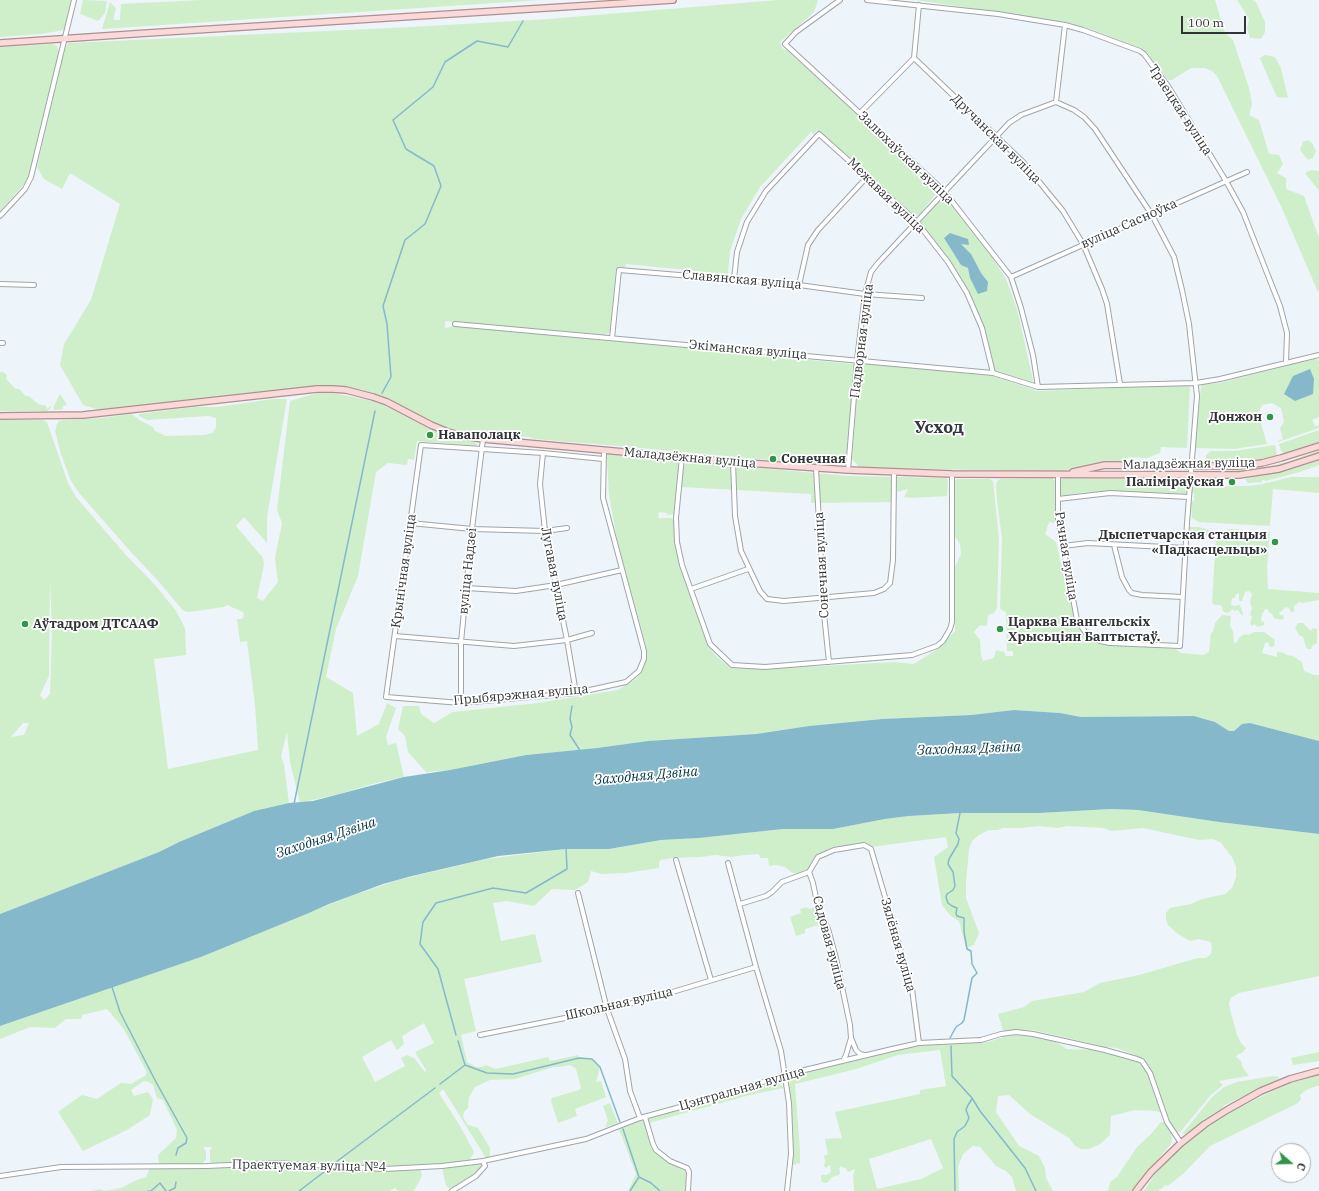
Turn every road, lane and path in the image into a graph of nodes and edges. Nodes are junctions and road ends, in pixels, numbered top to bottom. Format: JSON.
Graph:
{"nodes":[{"id":1,"x":74,"y":0,"type":"edge"},
{"id":2,"x":673,"y":0,"type":"edge"},
{"id":3,"x":840,"y":0,"type":"edge"},
{"id":4,"x":867,"y":0,"type":"edge"},
{"id":5,"x":919,"y":5,"type":"junction"},
{"id":6,"x":1065,"y":25,"type":"junction"},
{"id":7,"x":64,"y":38,"type":"junction"},
{"id":8,"x":0,"y":43,"type":"edge"},
{"id":9,"x":914,"y":58,"type":"junction"},
{"id":10,"x":1056,"y":102,"type":"junction"},
{"id":11,"x":860,"y":113,"type":"junction"},
{"id":12,"x":996,"y":137,"type":"junction"},
{"id":13,"x":1247,"y":172,"type":"dead end"},
{"id":14,"x":867,"y":177,"type":"junction"},
{"id":15,"x":1226,"y":181,"type":"junction"},
{"id":16,"x":944,"y":191,"type":"junction"},
{"id":17,"x":1152,"y":214,"type":"junction"},
{"id":18,"x":0,"y":216,"type":"edge"},
{"id":19,"x":916,"y":221,"type":"junction"},
{"id":20,"x":1083,"y":244,"type":"junction"},
{"id":21,"x":1011,"y":277,"type":"junction"},
{"id":22,"x":734,"y":279,"type":"junction"},
{"id":23,"x":0,"y":284,"type":"edge"},
{"id":24,"x":34,"y":285,"type":"dead end"},
{"id":25,"x":799,"y":285,"type":"junction"},
{"id":26,"x":865,"y":294,"type":"junction"},
{"id":27,"x":922,"y":298,"type":"dead end"},
{"id":28,"x":455,"y":324,"type":"dead end"},
{"id":29,"x":612,"y":338,"type":"junction"},
{"id":30,"x":1319,"y":355,"type":"edge"},
{"id":31,"x":857,"y":360,"type":"junction"},
{"id":32,"x":1286,"y":363,"type":"junction"},
{"id":33,"x":993,"y":373,"type":"junction"},
{"id":34,"x":1196,"y":383,"type":"junction"},
{"id":35,"x":1120,"y":384,"type":"junction"},
{"id":36,"x":1038,"y":387,"type":"junction"},
{"id":37,"x":0,"y":416,"type":"edge"},
{"id":38,"x":483,"y":439,"type":"junction"},
{"id":39,"x":1319,"y":446,"type":"edge"},
{"id":40,"x":482,"y":448,"type":"junction"},
{"id":41,"x":604,"y":450,"type":"junction"},
{"id":42,"x":543,"y":453,"type":"junction"},
{"id":43,"x":1319,"y":456,"type":"edge"},
{"id":44,"x":682,"y":457,"type":"junction"},
{"id":45,"x":603,"y":459,"type":"junction"},
{"id":46,"x":733,"y":462,"type":"junction"},
{"id":47,"x":1191,"y":466,"type":"junction"},
{"id":48,"x":816,"y":468,"type":"junction"},
{"id":49,"x":848,"y":470,"type":"junction"},
{"id":50,"x":894,"y":472,"type":"junction"},
{"id":51,"x":952,"y":474,"type":"junction"},
{"id":52,"x":1058,"y":474,"type":"junction"},
{"id":53,"x":1190,"y":475,"type":"junction"},
{"id":54,"x":1188,"y":497,"type":"junction"},
{"id":55,"x":1058,"y":499,"type":"junction"},
{"id":56,"x":410,"y":523,"type":"junction"},
{"id":57,"x":567,"y":528,"type":"dead end"},
{"id":58,"x":472,"y":529,"type":"junction"},
{"id":59,"x":544,"y":531,"type":"junction"},
{"id":60,"x":1114,"y":545,"type":"junction"},
{"id":61,"x":1063,"y":546,"type":"junction"},
{"id":62,"x":1185,"y":548,"type":"junction"},
{"id":63,"x":748,"y":569,"type":"junction"},
{"id":64,"x":622,"y":570,"type":"junction"},
{"id":65,"x":556,"y":585,"type":"junction"},
{"id":66,"x":466,"y":588,"type":"junction"},
{"id":67,"x":691,"y":589,"type":"junction"},
{"id":68,"x":1183,"y":597,"type":"junction"},
{"id":69,"x":823,"y":598,"type":"junction"},
{"id":70,"x":592,"y":634,"type":"dead end"},
{"id":71,"x":395,"y":636,"type":"junction"},
{"id":72,"x":567,"y":640,"type":"junction"},
{"id":73,"x":461,"y":642,"type":"junction"},
{"id":74,"x":829,"y":662,"type":"junction"},
{"id":75,"x":576,"y":693,"type":"junction"},
{"id":76,"x":386,"y":697,"type":"joint"},
{"id":77,"x":461,"y":703,"type":"junction"},
{"id":78,"x":676,"y":860,"type":"dead end"},
{"id":79,"x":728,"y":862,"type":"dead end"},
{"id":80,"x":809,"y":872,"type":"junction"},
{"id":81,"x":578,"y":894,"type":"dead end"},
{"id":82,"x":740,"y":904,"type":"junction"},
{"id":83,"x":756,"y":967,"type":"junction"},
{"id":84,"x":711,"y":980,"type":"junction"},
{"id":85,"x":607,"y":1009,"type":"junction"},
{"id":86,"x":480,"y":1036,"type":"dead end"},
{"id":87,"x":851,"y":1038,"type":"junction"},
{"id":88,"x":919,"y":1042,"type":"junction"},
{"id":89,"x":865,"y":1055,"type":"junction"},
{"id":90,"x":843,"y":1061,"type":"junction"},
{"id":91,"x":1319,"y":1071,"type":"edge"},
{"id":92,"x":784,"y":1075,"type":"junction"},
{"id":93,"x":642,"y":1118,"type":"junction"},
{"id":94,"x":1181,"y":1143,"type":"junction"},
{"id":95,"x":568,"y":1144,"type":"joint"},
{"id":96,"x":483,"y":1161,"type":"junction"},
{"id":97,"x":0,"y":1176,"type":"edge"},
{"id":98,"x":452,"y":1191,"type":"edge"},
{"id":99,"x":688,"y":1191,"type":"edge"},
{"id":100,"x":788,"y":1191,"type":"edge"},
{"id":101,"x":1136,"y":1191,"type":"edge"}],
"edges":[{"from":1,"to":7,"type":"street"},
{"from":2,"to":7,"type":"main road"},
{"from":3,"to":11,"type":"street","name":"Залюхаўская вуліца"},
{"from":4,"to":5,"type":"street","name":"Траецкая вуліца"},
{"from":5,"to":6,"type":"street","name":"Траецкая вуліца"},
{"from":5,"to":9,"type":"street"},
{"from":6,"to":10,"type":"street"},
{"from":6,"to":15,"type":"street","name":"Траецкая вуліца"},
{"from":7,"to":8,"type":"main road"},
{"from":7,"to":18,"type":"street"},
{"from":9,"to":11,"type":"street"},
{"from":9,"to":12,"type":"street","name":"Дручанская вуліца"},
{"from":10,"to":12,"type":"street","name":"Падворная вуліца"},
{"from":10,"to":17,"type":"street"},
{"from":11,"to":16,"type":"street","name":"Залюхаўская вуліца"},
{"from":12,"to":16,"type":"street","name":"Падворная вуліца"},
{"from":12,"to":20,"type":"street","name":"Дручанская вуліца"},
{"from":13,"to":15,"type":"street","name":"вуліца Сасноўка"},
{"from":14,"to":19,"type":"street","name":"Межавая вуліца"},
{"from":14,"to":22,"type":"street","name":"Межавая вуліца"},
{"from":14,"to":25,"type":"street"},
{"from":15,"to":17,"type":"street","name":"вуліца Сасноўка"},
{"from":15,"to":32,"type":"street","name":"Траецкая вуліца"},
{"from":16,"to":19,"type":"street","name":"Падворная вуліца"},
{"from":16,"to":21,"type":"street","name":"Залюхаўская вуліца"},
{"from":17,"to":20,"type":"street","name":"вуліца Сасноўка"},
{"from":17,"to":34,"type":"street"},
{"from":19,"to":26,"type":"street","name":"Падворная вуліца"},
{"from":19,"to":33,"type":"street","name":"Межавая вуліца"},
{"from":20,"to":21,"type":"street","name":"вуліца Сасноўка"},
{"from":20,"to":35,"type":"street","name":"Дручанская вуліца"},
{"from":21,"to":36,"type":"street","name":"Залюхаўская вуліца"},
{"from":22,"to":25,"type":"street","name":"Славянская вуліца"},
{"from":22,"to":29,"type":"street","name":"Славянская вуліца"},
{"from":23,"to":24,"type":"street"},
{"from":25,"to":26,"type":"street","name":"Славянская вуліца"},
{"from":26,"to":27,"type":"street","name":"Славянская вуліца"},
{"from":26,"to":31,"type":"street","name":"Падворная вуліца"},
{"from":28,"to":29,"type":"street","name":"Экіманская вуліца"},
{"from":29,"to":31,"type":"street","name":"Экіманская вуліца"},
{"from":30,"to":32,"type":"street"},
{"from":31,"to":33,"type":"street","name":"Экіманская вуліца"},
{"from":31,"to":49,"type":"street","name":"Падворная вуліца"},
{"from":32,"to":34,"type":"street"},
{"from":33,"to":36,"type":"street","name":"Экіманская вуліца"},
{"from":34,"to":35,"type":"street"},
{"from":34,"to":47,"type":"street"},
{"from":35,"to":36,"type":"street"},
{"from":37,"to":38,"type":"main road","name":"Маладзёжная вуліца"},
{"from":38,"to":40,"type":"street","name":"вуліца Надзеі"},
{"from":38,"to":41,"type":"main road","name":"Маладзёжная вуліца"},
{"from":39,"to":47,"type":"main road","name":"Маладзёжная вуліца"},
{"from":40,"to":42,"type":"street"},
{"from":40,"to":56,"type":"street","name":"Крынічная вуліца"},
{"from":40,"to":58,"type":"street","name":"вуліца Надзеі"},
{"from":41,"to":44,"type":"main road","name":"Маладзёжная вуліца"},
{"from":41,"to":45,"type":"street","name":"Прыбярэжная вуліца"},
{"from":42,"to":45,"type":"street"},
{"from":42,"to":59,"type":"street","name":"Лугавая вуліца"},
{"from":43,"to":53,"type":"main road","name":"Маладзёжная вуліца"},
{"from":44,"to":46,"type":"main road","name":"Маладзёжная вуліца"},
{"from":44,"to":67,"type":"street"},
{"from":45,"to":64,"type":"street","name":"Прыбярэжная вуліца"},
{"from":46,"to":48,"type":"main road","name":"Маладзёжная вуліца"},
{"from":46,"to":63,"type":"street"},
{"from":47,"to":52,"type":"main road","name":"Маладзёжная вуліца"},
{"from":47,"to":53,"type":"street"},
{"from":48,"to":49,"type":"main road","name":"Маладзёжная вуліца"},
{"from":48,"to":69,"type":"street","name":"Сонечная вуліца"},
{"from":49,"to":50,"type":"main road","name":"Маладзёжная вуліца"},
{"from":50,"to":51,"type":"main road","name":"Маладзёжная вуліца"},
{"from":50,"to":69,"type":"street"},
{"from":51,"to":52,"type":"main road","name":"Маладзёжная вуліца"},
{"from":51,"to":74,"type":"street"},
{"from":52,"to":53,"type":"main road","name":"Маладзёжная вуліца"},
{"from":52,"to":55,"type":"street","name":"Рачная вуліца"},
{"from":53,"to":54,"type":"street"},
{"from":54,"to":55,"type":"street"},
{"from":54,"to":62,"type":"street"},
{"from":55,"to":61,"type":"street","name":"Рачная вуліца"},
{"from":56,"to":58,"type":"street"},
{"from":56,"to":71,"type":"street","name":"Крынічная вуліца"},
{"from":57,"to":59,"type":"street"},
{"from":58,"to":59,"type":"street"},
{"from":58,"to":66,"type":"street","name":"вуліца Надзеі"},
{"from":59,"to":65,"type":"street","name":"Лугавая вуліца"},
{"from":60,"to":61,"type":"street"},
{"from":60,"to":62,"type":"street"},
{"from":60,"to":68,"type":"street"},
{"from":61,"to":68,"type":"street","name":"Рачная вуліца"},
{"from":62,"to":68,"type":"street"},
{"from":63,"to":67,"type":"street"},
{"from":63,"to":69,"type":"street"},
{"from":64,"to":65,"type":"street"},
{"from":64,"to":75,"type":"street","name":"Прыбярэжная вуліца"},
{"from":65,"to":66,"type":"street"},
{"from":65,"to":72,"type":"street","name":"Лугавая вуліца"},
{"from":66,"to":73,"type":"street","name":"вуліца Надзеі"},
{"from":67,"to":74,"type":"street"},
{"from":69,"to":74,"type":"street","name":"Сонечная вуліца"},
{"from":70,"to":72,"type":"street"},
{"from":71,"to":73,"type":"street"},
{"from":71,"to":76,"type":"street","name":"Крынічная вуліца"},
{"from":72,"to":73,"type":"street"},
{"from":72,"to":75,"type":"street","name":"Лугавая вуліца"},
{"from":73,"to":77,"type":"street","name":"вуліца Надзеі"},
{"from":75,"to":77,"type":"street","name":"Прыбярэжная вуліца"},
{"from":76,"to":77,"type":"street","name":"Прыбярэжная вуліца"},
{"from":78,"to":84,"type":"street"},
{"from":79,"to":82,"type":"street"},
{"from":80,"to":82,"type":"street"},
{"from":80,"to":87,"type":"street","name":"Садовая вуліца"},
{"from":80,"to":88,"type":"street","name":"Зялёная вуліца"},
{"from":81,"to":85,"type":"street"},
{"from":82,"to":83,"type":"street"},
{"from":83,"to":84,"type":"street","name":"Школьная вуліца"},
{"from":83,"to":92,"type":"street"},
{"from":84,"to":85,"type":"street","name":"Школьная вуліца"},
{"from":85,"to":86,"type":"street","name":"Школьная вуліца"},
{"from":85,"to":93,"type":"street"},
{"from":87,"to":89,"type":"street","name":"Садовая вуліца"},
{"from":87,"to":90,"type":"street","name":"Садовая вуліца"},
{"from":88,"to":89,"type":"street","name":"Цэнтральная вуліца"},
{"from":88,"to":94,"type":"street","name":"Цэнтральная вуліца"},
{"from":89,"to":90,"type":"street","name":"Цэнтральная вуліца"},
{"from":90,"to":92,"type":"street","name":"Цэнтральная вуліца"},
{"from":91,"to":94,"type":"main road"},
{"from":92,"to":93,"type":"street","name":"Цэнтральная вуліца"},
{"from":92,"to":100,"type":"street"},
{"from":93,"to":95,"type":"street","name":"Цэнтральная вуліца"},
{"from":93,"to":99,"type":"street"},
{"from":94,"to":101,"type":"main road"},
{"from":95,"to":96,"type":"street","name":"Праектуемая вуліца №4"},
{"from":96,"to":97,"type":"street","name":"Праектуемая вуліца №4"},
{"from":96,"to":98,"type":"street"}]}
